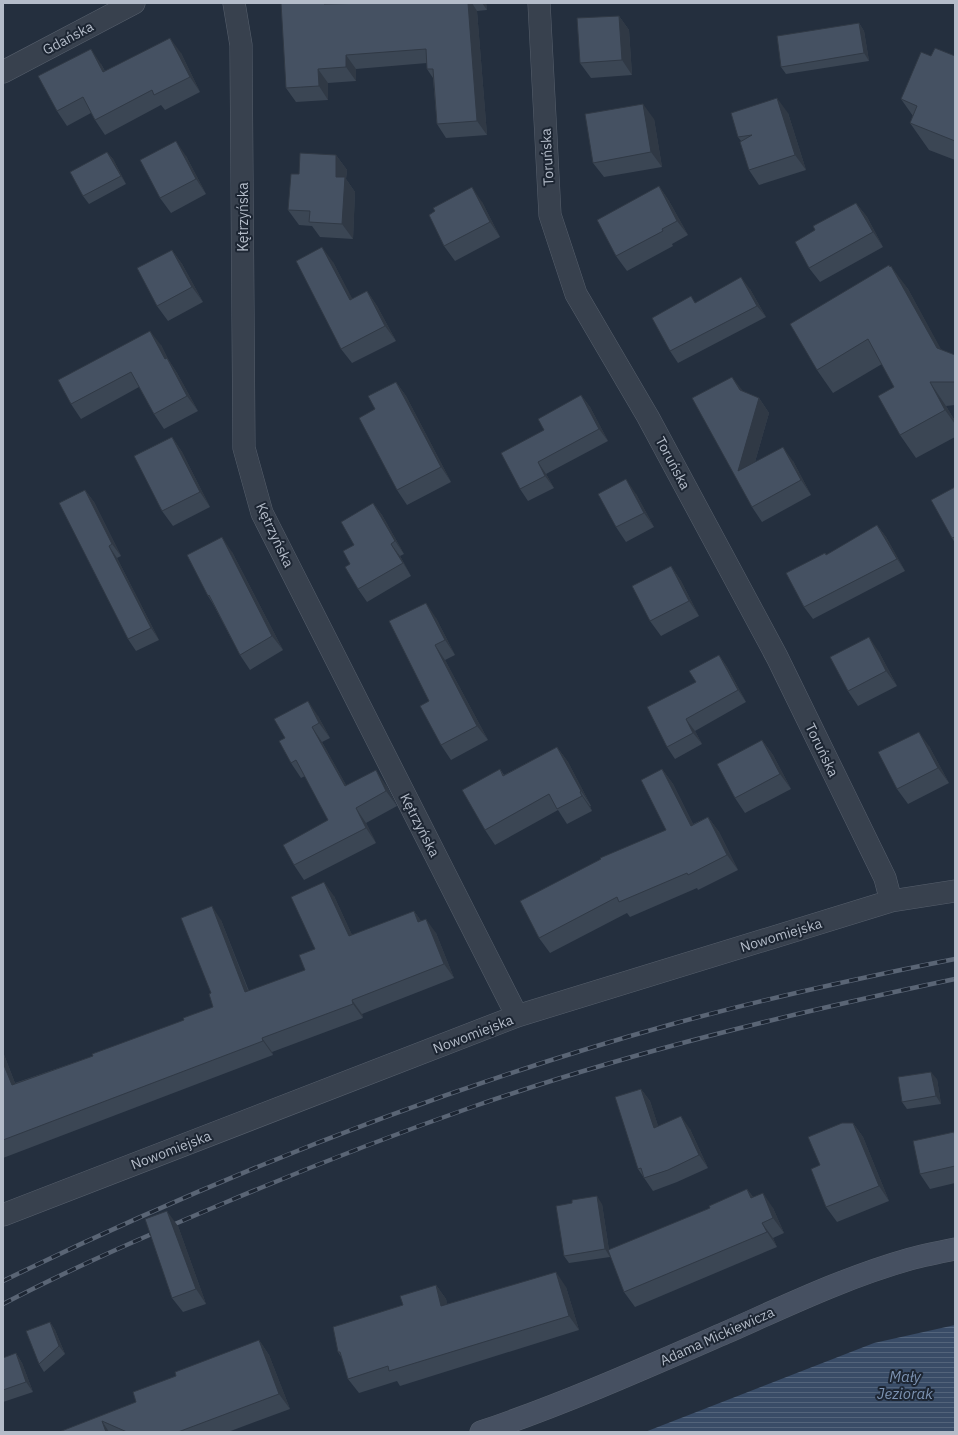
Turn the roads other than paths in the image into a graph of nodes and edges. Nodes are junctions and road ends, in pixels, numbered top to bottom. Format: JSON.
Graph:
{"nodes":[{"id":1,"x":134,"y":3,"type":"edge"},
{"id":2,"x":234,"y":3,"type":"edge"},
{"id":3,"x":539,"y":3,"type":"edge"},
{"id":4,"x":3,"y":72,"type":"edge"},
{"id":5,"x":955,"y":891,"type":"edge"},
{"id":6,"x":891,"y":901,"type":"junction"},
{"id":7,"x":517,"y":1016,"type":"junction"},
{"id":8,"x":3,"y":1215,"type":"edge"},
{"id":9,"x":955,"y":1249,"type":"edge"},
{"id":10,"x":481,"y":1432,"type":"edge"}],
"edges":[{"from":1,"to":4,"type":"street","name":"Gdańska"},
{"from":2,"to":7,"type":"street","name":"Kętrzyńska"},
{"from":3,"to":6,"type":"street","name":"Toruńska"},
{"from":5,"to":6,"type":"street","name":"Nowomiejska"},
{"from":6,"to":7,"type":"street","name":"Nowomiejska"},
{"from":7,"to":8,"type":"street","name":"Nowomiejska"},
{"from":9,"to":10,"type":"street","name":"Adama Mickiewicza"}]}
